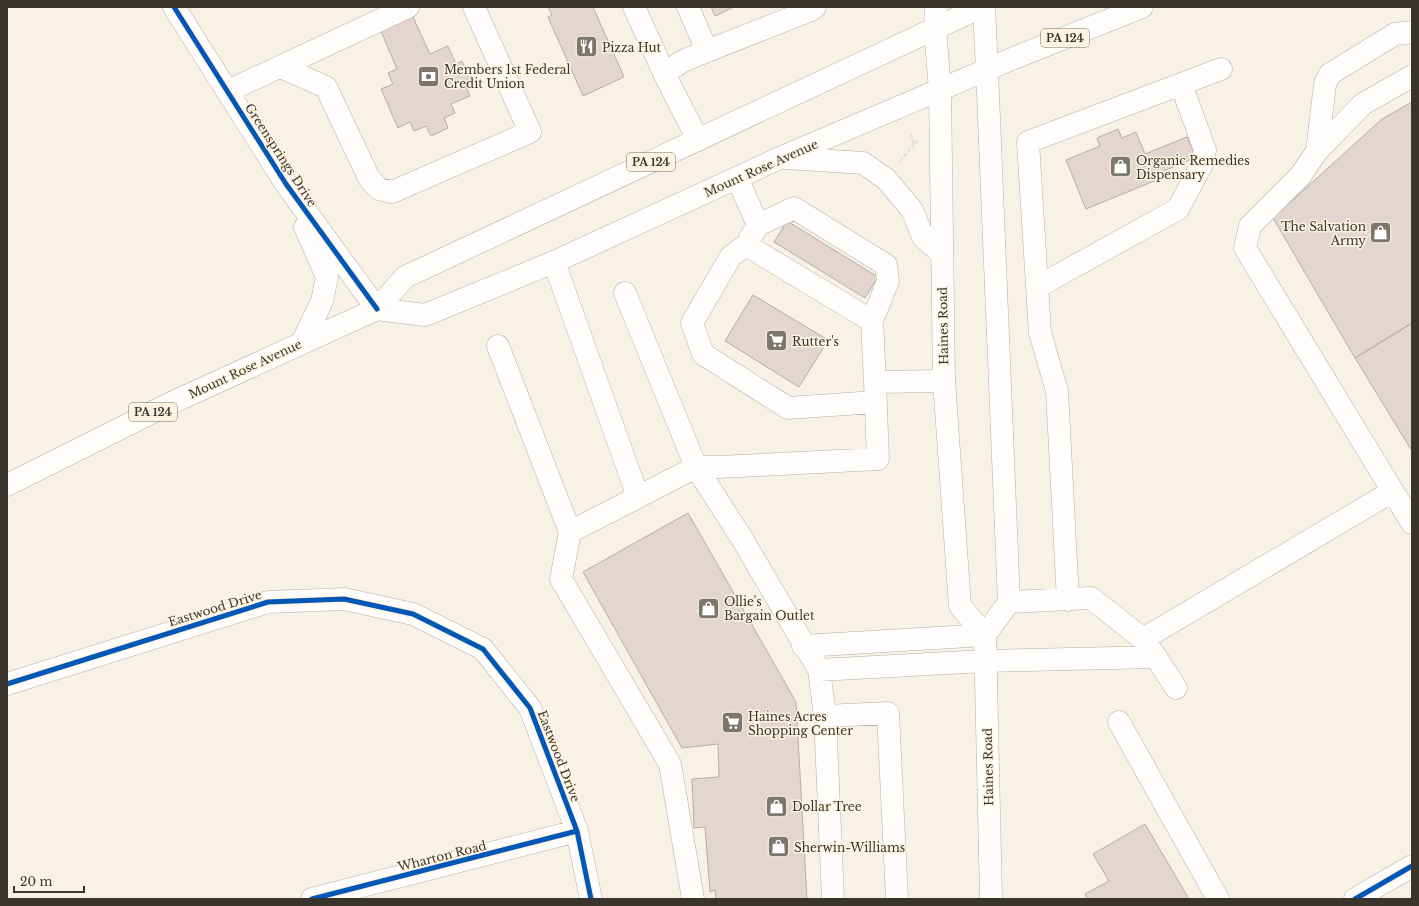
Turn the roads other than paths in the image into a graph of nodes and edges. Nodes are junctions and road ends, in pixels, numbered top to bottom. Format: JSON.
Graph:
{"nodes":[{"id":1,"x":174,"y":7,"type":"edge"},
{"id":2,"x":408,"y":7,"type":"edge"},
{"id":3,"x":474,"y":7,"type":"edge"},
{"id":4,"x":634,"y":7,"type":"edge"},
{"id":5,"x":688,"y":7,"type":"edge"},
{"id":6,"x":982,"y":7,"type":"edge"},
{"id":7,"x":1142,"y":7,"type":"edge"},
{"id":8,"x":812,"y":8,"type":"edge"},
{"id":9,"x":936,"y":17,"type":"edge"},
{"id":10,"x":1412,"y":32,"type":"edge"},
{"id":11,"x":707,"y":51,"type":"junction"},
{"id":12,"x":280,"y":66,"type":"junction"},
{"id":13,"x":1221,"y":69,"type":"dead end"},
{"id":14,"x":988,"y":70,"type":"junction"},
{"id":15,"x":664,"y":73,"type":"junction"},
{"id":16,"x":1412,"y":76,"type":"edge"},
{"id":17,"x":1180,"y":84,"type":"junction"},
{"id":18,"x":940,"y":90,"type":"junction"},
{"id":19,"x":228,"y":91,"type":"junction"},
{"id":20,"x":698,"y":140,"type":"junction"},
{"id":21,"x":1317,"y":151,"type":"junction"},
{"id":22,"x":782,"y":158,"type":"junction"},
{"id":23,"x":737,"y":178,"type":"junction"},
{"id":24,"x":286,"y":184,"type":"junction"},
{"id":25,"x":758,"y":224,"type":"junction"},
{"id":26,"x":746,"y":245,"type":"junction"},
{"id":27,"x":942,"y":254,"type":"junction"},
{"id":28,"x":554,"y":262,"type":"junction"},
{"id":29,"x":1037,"y":287,"type":"junction"},
{"id":30,"x":625,"y":293,"type":"dead end"},
{"id":31,"x":377,"y":310,"type":"junction"},
{"id":32,"x":872,"y":321,"type":"junction"},
{"id":33,"x":302,"y":343,"type":"junction"},
{"id":34,"x":498,"y":346,"type":"dead end"},
{"id":35,"x":944,"y":381,"type":"junction"},
{"id":36,"x":875,"y":392,"type":"junction"},
{"id":37,"x":696,"y":467,"type":"junction"},
{"id":38,"x":7,"y":485,"type":"edge"},
{"id":39,"x":1393,"y":491,"type":"junction"},
{"id":40,"x":638,"y":497,"type":"junction"},
{"id":41,"x":1412,"y":523,"type":"edge"},
{"id":42,"x":570,"y":532,"type":"junction"},
{"id":43,"x":1068,"y":600,"type":"junction"},
{"id":44,"x":1009,"y":602,"type":"junction"},
{"id":45,"x":985,"y":635,"type":"junction"},
{"id":46,"x":1143,"y":639,"type":"junction"},
{"id":47,"x":804,"y":646,"type":"junction"},
{"id":48,"x":1156,"y":657,"type":"junction"},
{"id":49,"x":985,"y":661,"type":"junction"},
{"id":50,"x":819,"y":670,"type":"junction"},
{"id":51,"x":7,"y":684,"type":"edge"},
{"id":52,"x":1176,"y":688,"type":"dead end"},
{"id":53,"x":825,"y":716,"type":"junction"},
{"id":54,"x":1119,"y":722,"type":"dead end"},
{"id":55,"x":577,"y":831,"type":"junction"},
{"id":56,"x":1412,"y":866,"type":"edge"},
{"id":57,"x":312,"y":899,"type":"edge"},
{"id":58,"x":591,"y":899,"type":"edge"},
{"id":59,"x":693,"y":899,"type":"edge"},
{"id":60,"x":833,"y":899,"type":"edge"},
{"id":61,"x":897,"y":899,"type":"edge"},
{"id":62,"x":991,"y":899,"type":"edge"},
{"id":63,"x":1218,"y":899,"type":"edge"},
{"id":64,"x":1356,"y":899,"type":"edge"}],
"edges":[{"from":1,"to":19,"type":"main road","name":"Greensprings Drive"},
{"from":2,"to":12,"type":"main road"},
{"from":3,"to":12,"type":"main road"},
{"from":4,"to":15,"type":"main road"},
{"from":5,"to":11,"type":"main road"},
{"from":6,"to":9,"type":"main road","name":"Mount Rose Avenue","number":"PA 124"},
{"from":6,"to":14,"type":"main road"},
{"from":7,"to":14,"type":"main road","name":"Mount Rose Avenue","number":"PA 124"},
{"from":8,"to":11,"type":"main road"},
{"from":9,"to":18,"type":"main road","name":"Haines Road"},
{"from":9,"to":20,"type":"main road","name":"Mount Rose Avenue","number":"PA 124"},
{"from":10,"to":21,"type":"main road"},
{"from":11,"to":15,"type":"main road"},
{"from":12,"to":19,"type":"main road"},
{"from":13,"to":17,"type":"main road"},
{"from":14,"to":18,"type":"main road","name":"Mount Rose Avenue","number":"PA 124"},
{"from":14,"to":44,"type":"main road"},
{"from":15,"to":20,"type":"main road"},
{"from":16,"to":21,"type":"main road"},
{"from":17,"to":29,"type":"main road"},
{"from":17,"to":29,"type":"main road"},
{"from":18,"to":22,"type":"main road","name":"Mount Rose Avenue","number":"PA 124"},
{"from":18,"to":27,"type":"main road","name":"Haines Road"},
{"from":19,"to":24,"type":"main road","name":"Greensprings Drive"},
{"from":20,"to":31,"type":"main road","name":"Mount Rose Avenue","number":"PA 124"},
{"from":21,"to":39,"type":"main road"},
{"from":22,"to":23,"type":"main road","name":"Mount Rose Avenue","number":"PA 124"},
{"from":22,"to":27,"type":"main road"},
{"from":23,"to":25,"type":"main road"},
{"from":23,"to":28,"type":"main road","name":"Mount Rose Avenue","number":"PA 124"},
{"from":24,"to":31,"type":"main road","name":"Greensprings Drive"},
{"from":24,"to":33,"type":"main road","name":"Greensprings Drive"},
{"from":25,"to":26,"type":"main road"},
{"from":25,"to":32,"type":"main road"},
{"from":26,"to":32,"type":"main road"},
{"from":26,"to":36,"type":"main road"},
{"from":27,"to":35,"type":"main road","name":"Haines Road"},
{"from":28,"to":31,"type":"main road","name":"Mount Rose Avenue","number":"PA 124"},
{"from":28,"to":40,"type":"main road"},
{"from":29,"to":43,"type":"main road"},
{"from":30,"to":37,"type":"main road"},
{"from":31,"to":33,"type":"main road","name":"Mount Rose Avenue","number":"PA 124"},
{"from":32,"to":36,"type":"main road"},
{"from":33,"to":38,"type":"main road","name":"Mount Rose Avenue","number":"PA 124"},
{"from":34,"to":42,"type":"main road"},
{"from":35,"to":36,"type":"main road"},
{"from":35,"to":45,"type":"main road","name":"Haines Road"},
{"from":36,"to":37,"type":"main road"},
{"from":37,"to":40,"type":"main road"},
{"from":37,"to":47,"type":"main road"},
{"from":39,"to":41,"type":"main road"},
{"from":39,"to":46,"type":"main road"},
{"from":40,"to":42,"type":"main road"},
{"from":42,"to":59,"type":"main road"},
{"from":43,"to":44,"type":"main road"},
{"from":43,"to":46,"type":"main road"},
{"from":44,"to":45,"type":"main road"},
{"from":45,"to":47,"type":"main road"},
{"from":45,"to":49,"type":"main road","name":"Haines Road"},
{"from":46,"to":48,"type":"main road"},
{"from":47,"to":50,"type":"main road"},
{"from":48,"to":49,"type":"main road"},
{"from":48,"to":52,"type":"main road"},
{"from":49,"to":50,"type":"main road"},
{"from":49,"to":62,"type":"main road","name":"Haines Road"},
{"from":50,"to":53,"type":"main road"},
{"from":51,"to":55,"type":"main road","name":"Eastwood Drive"},
{"from":53,"to":60,"type":"main road"},
{"from":53,"to":61,"type":"main road"},
{"from":54,"to":63,"type":"main road"},
{"from":55,"to":57,"type":"main road","name":"Wharton Road"},
{"from":55,"to":58,"type":"main road","name":"Eastwood Drive"},
{"from":56,"to":64,"type":"main road"}]}
